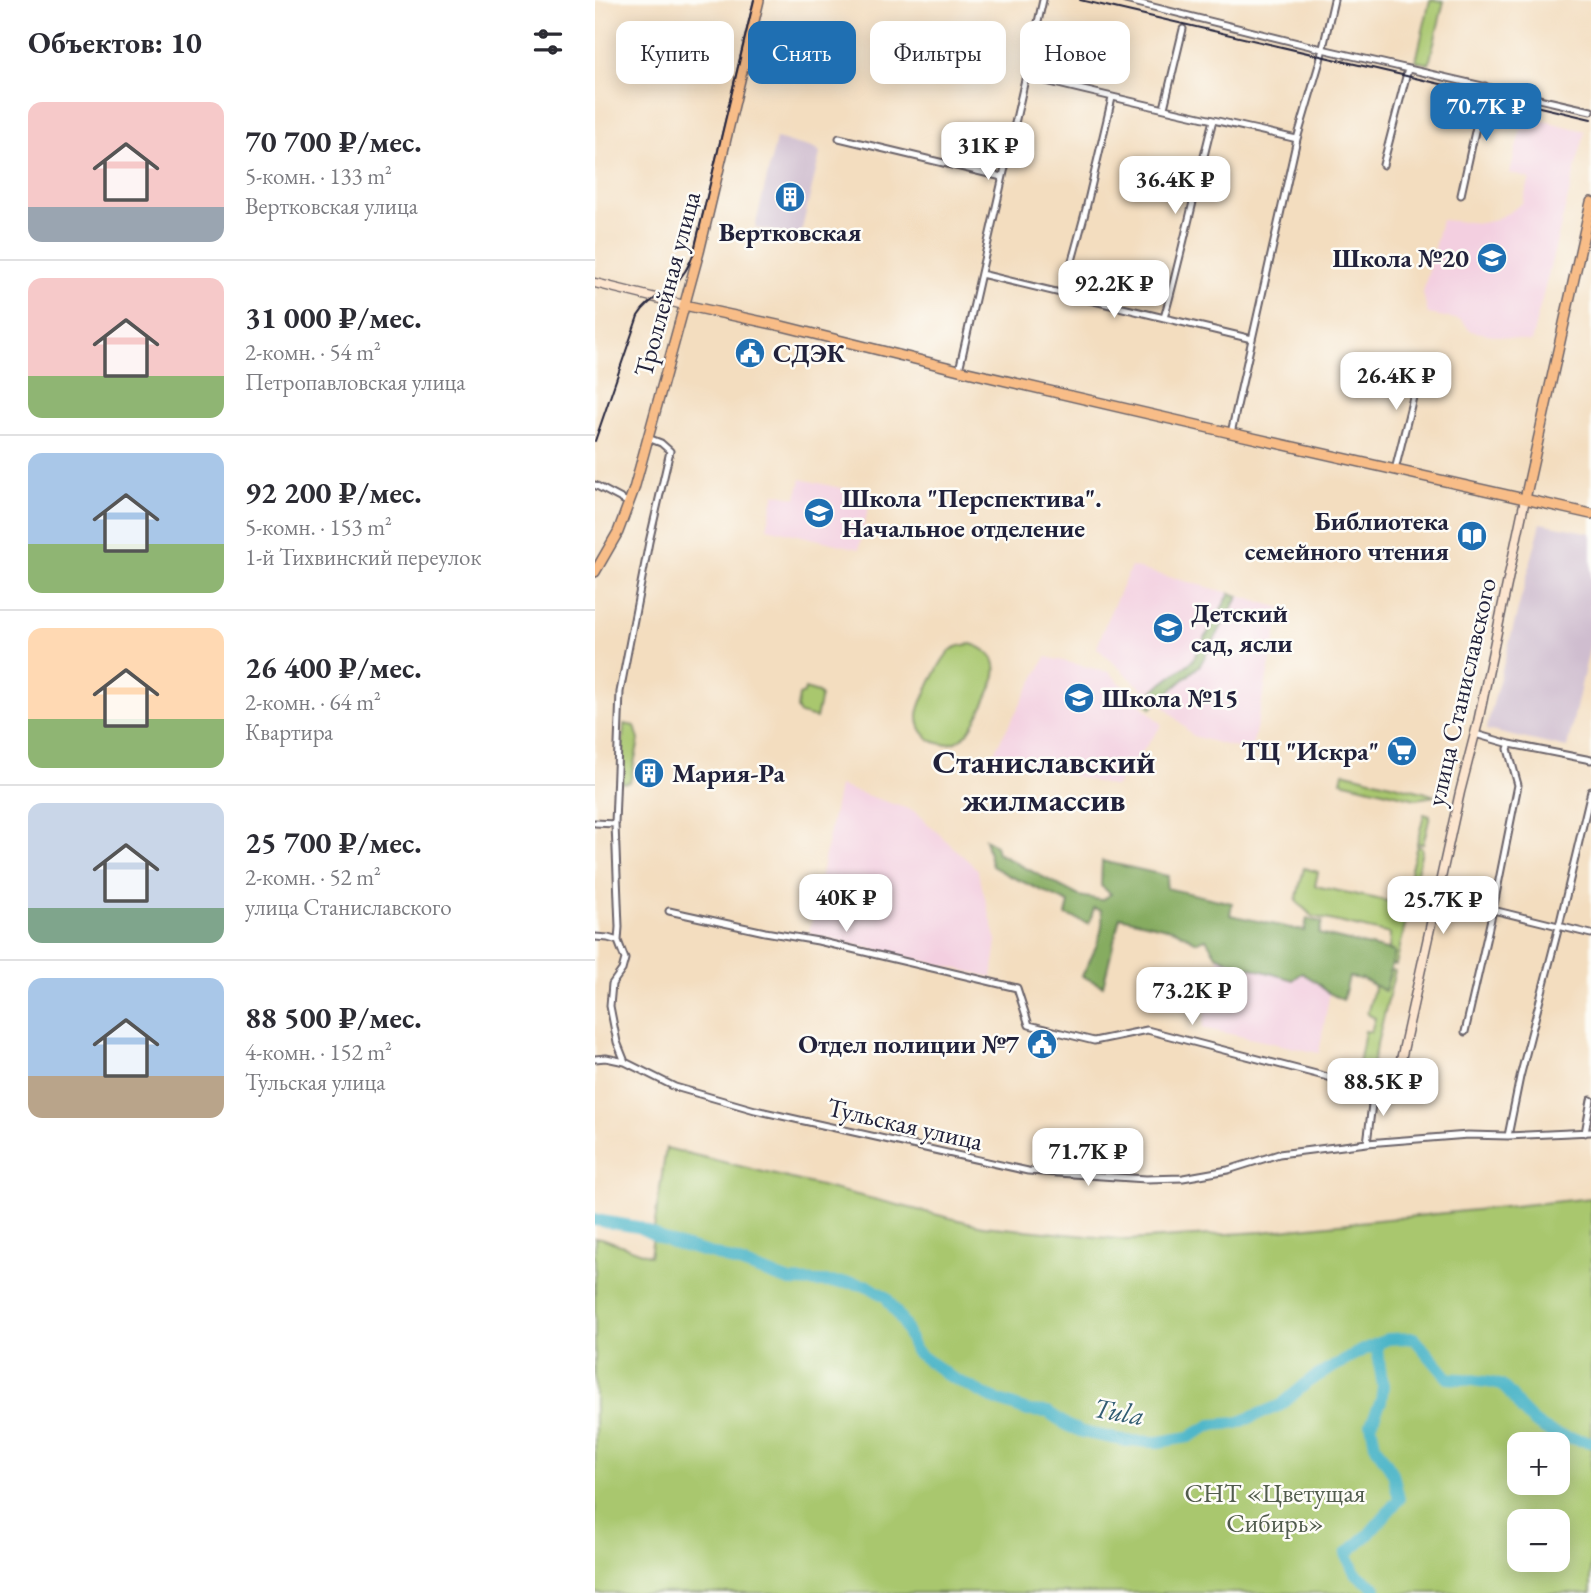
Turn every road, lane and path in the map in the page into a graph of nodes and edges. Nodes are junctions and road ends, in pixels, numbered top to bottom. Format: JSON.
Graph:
{"nodes":[{"id":1,"x":759,"y":0,"type":"edge"},
{"id":2,"x":1043,"y":0,"type":"edge"},
{"id":3,"x":1125,"y":0,"type":"edge"},
{"id":4,"x":1334,"y":0,"type":"edge"},
{"id":5,"x":1038,"y":21,"type":"edge"},
{"id":6,"x":1183,"y":29,"type":"dead end"},
{"id":7,"x":1322,"y":49,"type":"junction"},
{"id":8,"x":1408,"y":69,"type":"junction"},
{"id":9,"x":1024,"y":84,"type":"edge"},
{"id":10,"x":1057,"y":84,"type":"edge"},
{"id":11,"x":1485,"y":86,"type":"junction"},
{"id":12,"x":1112,"y":98,"type":"junction"},
{"id":13,"x":1164,"y":108,"type":"junction"},
{"id":14,"x":1591,"y":111,"type":"edge"},
{"id":15,"x":1213,"y":120,"type":"junction"},
{"id":16,"x":839,"y":138,"type":"dead end"},
{"id":17,"x":1297,"y":139,"type":"junction"},
{"id":18,"x":1383,"y":164,"type":"dead end"},
{"id":19,"x":1002,"y":177,"type":"junction"},
{"id":20,"x":1461,"y":195,"type":"dead end"},
{"id":21,"x":1591,"y":202,"type":"edge"},
{"id":22,"x":981,"y":274,"type":"junction"},
{"id":23,"x":595,"y":283,"type":"edge"},
{"id":24,"x":1063,"y":294,"type":"junction"},
{"id":25,"x":684,"y":304,"type":"junction"},
{"id":26,"x":1164,"y":318,"type":"junction"},
{"id":27,"x":1252,"y":339,"type":"junction"},
{"id":28,"x":1422,"y":361,"type":"dead end"},
{"id":29,"x":959,"y":370,"type":"junction"},
{"id":30,"x":1231,"y":433,"type":"junction"},
{"id":31,"x":648,"y":438,"type":"junction"},
{"id":32,"x":1395,"y":470,"type":"junction"},
{"id":33,"x":595,"y":485,"type":"edge"},
{"id":34,"x":1525,"y":499,"type":"junction"},
{"id":35,"x":629,"y":503,"type":"junction"},
{"id":36,"x":1591,"y":514,"type":"edge"},
{"id":37,"x":595,"y":572,"type":"edge"},
{"id":38,"x":1474,"y":734,"type":"junction"},
{"id":39,"x":1510,"y":744,"type":"junction"},
{"id":40,"x":1591,"y":761,"type":"edge"},
{"id":41,"x":1591,"y":791,"type":"edge"},
{"id":42,"x":595,"y":823,"type":"edge"},
{"id":43,"x":615,"y":824,"type":"junction"},
{"id":44,"x":1493,"y":910,"type":"junction"},
{"id":45,"x":669,"y":911,"type":"dead end"},
{"id":46,"x":1559,"y":926,"type":"junction"},
{"id":47,"x":1591,"y":934,"type":"edge"},
{"id":48,"x":595,"y":937,"type":"edge"},
{"id":49,"x":618,"y":941,"type":"junction"},
{"id":50,"x":1465,"y":1032,"type":"dead end"},
{"id":51,"x":595,"y":1059,"type":"edge"},
{"id":52,"x":625,"y":1062,"type":"junction"},
{"id":53,"x":1374,"y":1089,"type":"junction"},
{"id":54,"x":1591,"y":1100,"type":"edge"},
{"id":55,"x":1588,"y":1132,"type":"edge"},
{"id":56,"x":1508,"y":1136,"type":"junction"},
{"id":57,"x":1367,"y":1143,"type":"junction"}],
"edges":[{"from":1,"to":25,"type":"main road","name":"Троллейная улица"},
{"from":2,"to":5,"type":"street"},
{"from":3,"to":7,"type":"street"},
{"from":4,"to":7,"type":"street"},
{"from":6,"to":13,"type":"street"},
{"from":7,"to":8,"type":"street"},
{"from":7,"to":17,"type":"street"},
{"from":8,"to":11,"type":"street"},
{"from":8,"to":18,"type":"street"},
{"from":9,"to":19,"type":"street"},
{"from":10,"to":12,"type":"street"},
{"from":11,"to":14,"type":"street"},
{"from":11,"to":20,"type":"street"},
{"from":12,"to":13,"type":"street"},
{"from":12,"to":24,"type":"street"},
{"from":13,"to":15,"type":"street"},
{"from":15,"to":17,"type":"street"},
{"from":15,"to":26,"type":"street"},
{"from":16,"to":19,"type":"street"},
{"from":17,"to":27,"type":"street"},
{"from":19,"to":22,"type":"street"},
{"from":21,"to":34,"type":"main road","name":"улица Станиславского"},
{"from":22,"to":24,"type":"street"},
{"from":22,"to":29,"type":"street"},
{"from":23,"to":25,"type":"street"},
{"from":24,"to":26,"type":"street"},
{"from":25,"to":29,"type":"main road"},
{"from":25,"to":31,"type":"main road","name":"Троллейная улица"},
{"from":26,"to":27,"type":"street"},
{"from":27,"to":30,"type":"street"},
{"from":28,"to":32,"type":"street"},
{"from":29,"to":30,"type":"main road"},
{"from":30,"to":32,"type":"main road"},
{"from":31,"to":35,"type":"main road","name":"Троллейная улица"},
{"from":31,"to":43,"type":"street"},
{"from":32,"to":34,"type":"main road"},
{"from":33,"to":35,"type":"street"},
{"from":34,"to":36,"type":"main road"},
{"from":34,"to":38,"type":"street","name":"улица Станиславского"},
{"from":35,"to":37,"type":"main road","name":"Троллейная улица"},
{"from":38,"to":39,"type":"street"},
{"from":38,"to":53,"type":"street","name":"улица Станиславского"},
{"from":39,"to":40,"type":"street"},
{"from":39,"to":44,"type":"street"},
{"from":41,"to":46,"type":"street"},
{"from":42,"to":43,"type":"street"},
{"from":43,"to":49,"type":"street"},
{"from":44,"to":46,"type":"street"},
{"from":44,"to":50,"type":"street"},
{"from":45,"to":53,"type":"street"},
{"from":46,"to":47,"type":"street"},
{"from":46,"to":56,"type":"street"},
{"from":48,"to":49,"type":"street"},
{"from":49,"to":52,"type":"street"},
{"from":51,"to":52,"type":"street","name":"Тульская улица"},
{"from":52,"to":57,"type":"street","name":"Тульская улица"},
{"from":53,"to":57,"type":"street"},
{"from":54,"to":55,"type":"street"},
{"from":55,"to":56,"type":"street","name":"Тульская улица"},
{"from":56,"to":57,"type":"street","name":"Тульская улица"}]}
